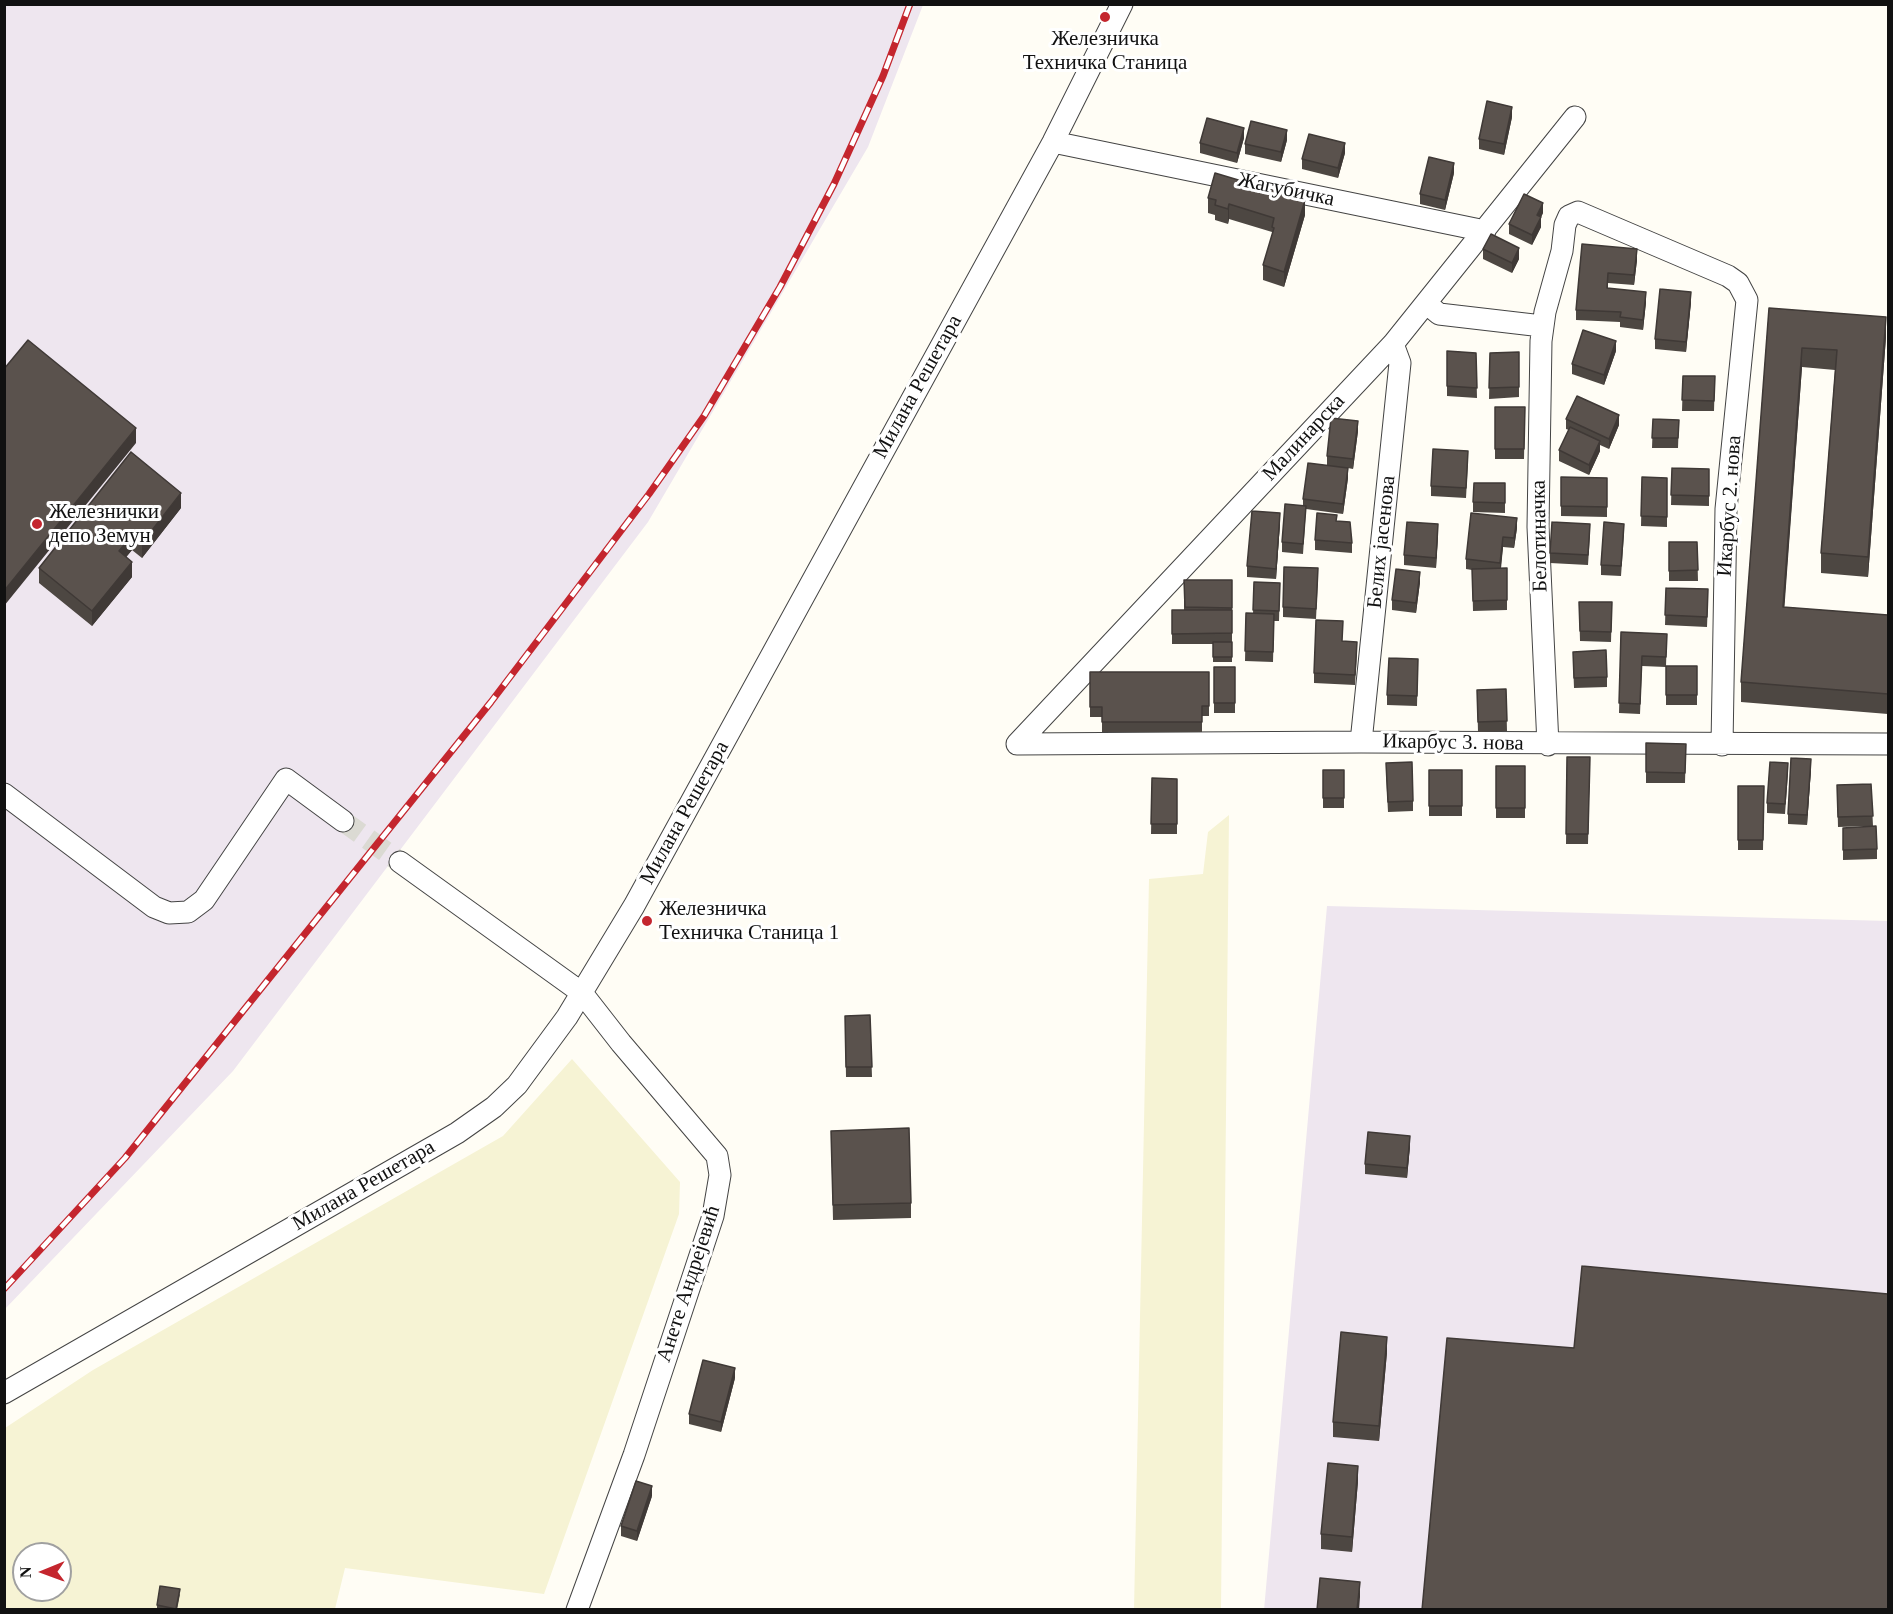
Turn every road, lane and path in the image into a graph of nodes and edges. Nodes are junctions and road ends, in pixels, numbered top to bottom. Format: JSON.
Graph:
{"nodes":[{"id":1,"x":1122,"y":4,"type":"edge"},
{"id":2,"x":1575,"y":117,"type":"dead end"},
{"id":3,"x":1053,"y":142,"type":"junction"},
{"id":4,"x":1485,"y":231,"type":"junction"},
{"id":5,"x":1728,"y":276,"type":"joint"},
{"id":6,"x":1427,"y":304,"type":"junction"},
{"id":7,"x":1542,"y":326,"type":"junction"},
{"id":8,"x":1394,"y":344,"type":"junction"},
{"id":9,"x":1361,"y":742,"type":"junction"},
{"id":10,"x":1017,"y":744,"type":"joint"},
{"id":11,"x":1888,"y":744,"type":"edge"},
{"id":12,"x":1548,"y":745,"type":"junction"},
{"id":13,"x":1722,"y":745,"type":"junction"},
{"id":14,"x":4,"y":794,"type":"edge"},
{"id":15,"x":343,"y":821,"type":"tunnel mouth"},
{"id":16,"x":400,"y":862,"type":"tunnel mouth"},
{"id":17,"x":582,"y":993,"type":"junction"},
{"id":18,"x":4,"y":1393,"type":"edge"},
{"id":19,"x":577,"y":1610,"type":"edge"}],
"edges":[{"from":1,"to":3,"type":"street","name":"Милана Решетара"},
{"from":2,"to":4,"type":"street","name":"Малинарска"},
{"from":3,"to":4,"type":"street","name":"Жагубичка"},
{"from":3,"to":17,"type":"street","name":"Милана Решетара"},
{"from":4,"to":6,"type":"street","name":"Малинарска"},
{"from":5,"to":7,"type":"street","name":"Белотиначка"},
{"from":5,"to":13,"type":"street","name":"Икарбус 2. нова"},
{"from":6,"to":7,"type":"street"},
{"from":6,"to":8,"type":"street","name":"Малинарска"},
{"from":7,"to":12,"type":"street","name":"Белотиначка"},
{"from":8,"to":9,"type":"street","name":"Белих јасенова"},
{"from":8,"to":10,"type":"street","name":"Малинарска"},
{"from":9,"to":10,"type":"street","name":"Икарбус 3. нова"},
{"from":9,"to":12,"type":"street","name":"Икарбус 3. нова"},
{"from":11,"to":13,"type":"street","name":"Икарбус 3. нова"},
{"from":12,"to":13,"type":"street","name":"Икарбус 3. нова"},
{"from":14,"to":15,"type":"street"},
{"from":16,"to":17,"type":"street","name":"Анете Андрејевић"},
{"from":17,"to":18,"type":"street","name":"Милана Решетара"},
{"from":17,"to":19,"type":"street","name":"Анете Андрејевић"}]}
